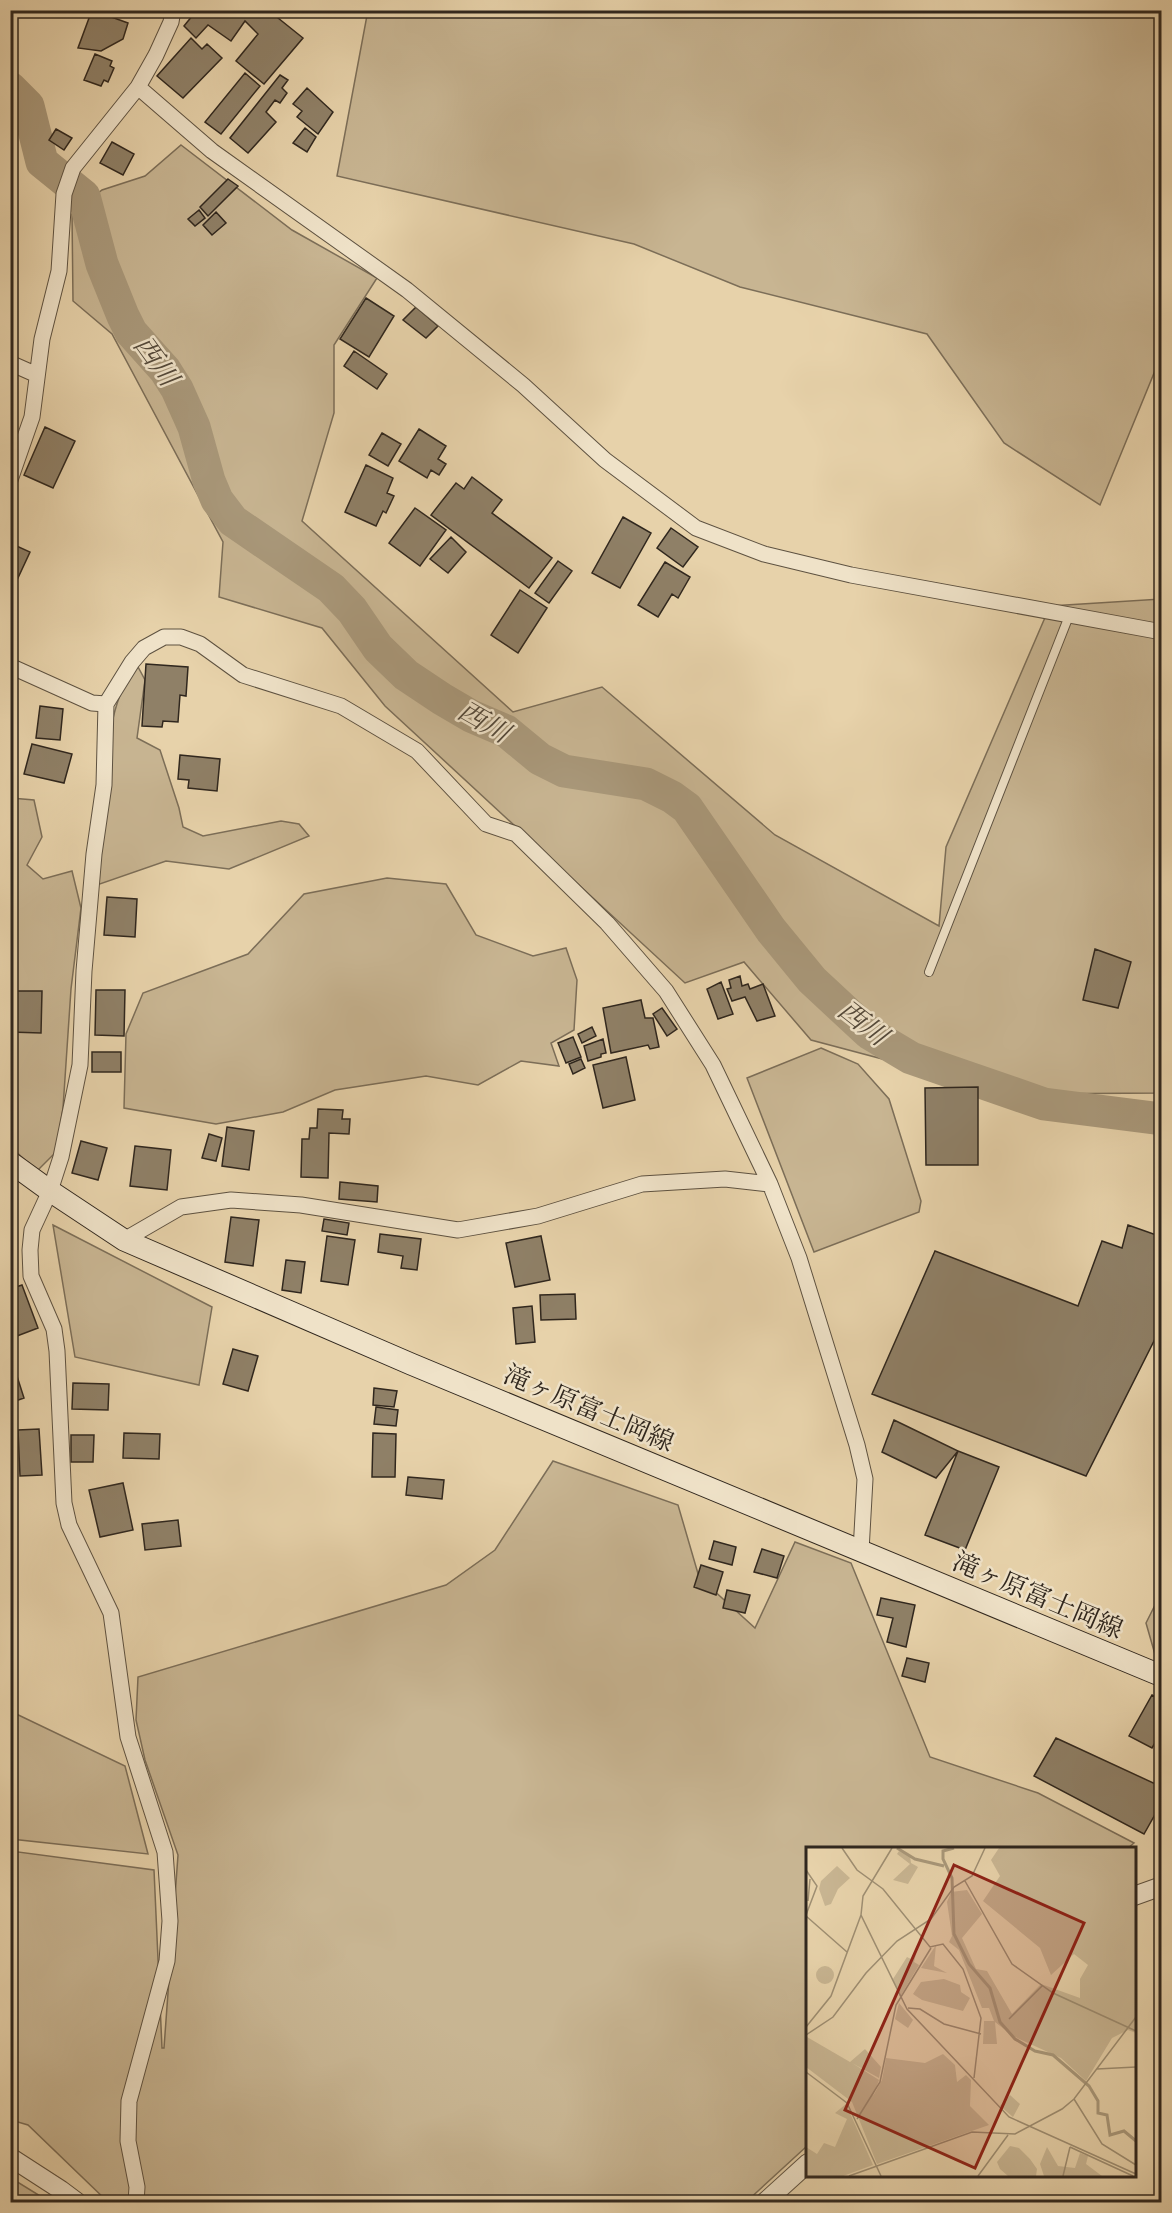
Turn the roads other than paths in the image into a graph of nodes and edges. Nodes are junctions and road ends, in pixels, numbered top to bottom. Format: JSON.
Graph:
{"nodes":[{"id":1,"x":173,"y":10,"type":"edge"},
{"id":2,"x":138,"y":87,"type":"junction"},
{"id":3,"x":10,"y":363,"type":"edge"},
{"id":4,"x":38,"y":375,"type":"junction"},
{"id":5,"x":10,"y":480,"type":"edge"},
{"id":6,"x":1069,"y":616,"type":"junction"},
{"id":7,"x":1161,"y":632,"type":"edge"},
{"id":8,"x":10,"y":666,"type":"edge"},
{"id":9,"x":106,"y":704,"type":"junction"},
{"id":10,"x":929,"y":972,"type":"dead end"},
{"id":11,"x":10,"y":1162,"type":"edge"},
{"id":12,"x":770,"y":1184,"type":"junction"},
{"id":13,"x":50,"y":1191,"type":"junction"},
{"id":14,"x":124,"y":1240,"type":"junction"},
{"id":15,"x":861,"y":1551,"type":"junction"},
{"id":16,"x":1161,"y":1676,"type":"edge"},
{"id":17,"x":1161,"y":1886,"type":"edge"},
{"id":18,"x":1136,"y":1895,"type":"edge"},
{"id":19,"x":10,"y":2157,"type":"edge"},
{"id":20,"x":806,"y":2164,"type":"edge"},
{"id":21,"x":76,"y":2202,"type":"edge"},
{"id":22,"x":136,"y":2202,"type":"edge"},
{"id":23,"x":765,"y":2202,"type":"edge"}],
"edges":[{"from":1,"to":2,"type":"street"},
{"from":2,"to":4,"type":"street"},
{"from":2,"to":6,"type":"street"},
{"from":3,"to":4,"type":"street"},
{"from":4,"to":5,"type":"street"},
{"from":6,"to":7,"type":"street"},
{"from":6,"to":10,"type":"lane"},
{"from":8,"to":9,"type":"street"},
{"from":9,"to":12,"type":"street"},
{"from":9,"to":13,"type":"street"},
{"from":11,"to":13,"type":"main road","name":"滝ヶ原富士岡線"},
{"from":12,"to":14,"type":"street"},
{"from":12,"to":15,"type":"street"},
{"from":13,"to":14,"type":"main road","name":"滝ヶ原富士岡線"},
{"from":13,"to":22,"type":"street"},
{"from":14,"to":15,"type":"main road","name":"滝ヶ原富士岡線"},
{"from":15,"to":16,"type":"main road","name":"滝ヶ原富士岡線"},
{"from":17,"to":18,"type":"street"},
{"from":19,"to":21,"type":"street"},
{"from":20,"to":23,"type":"street"}]}
